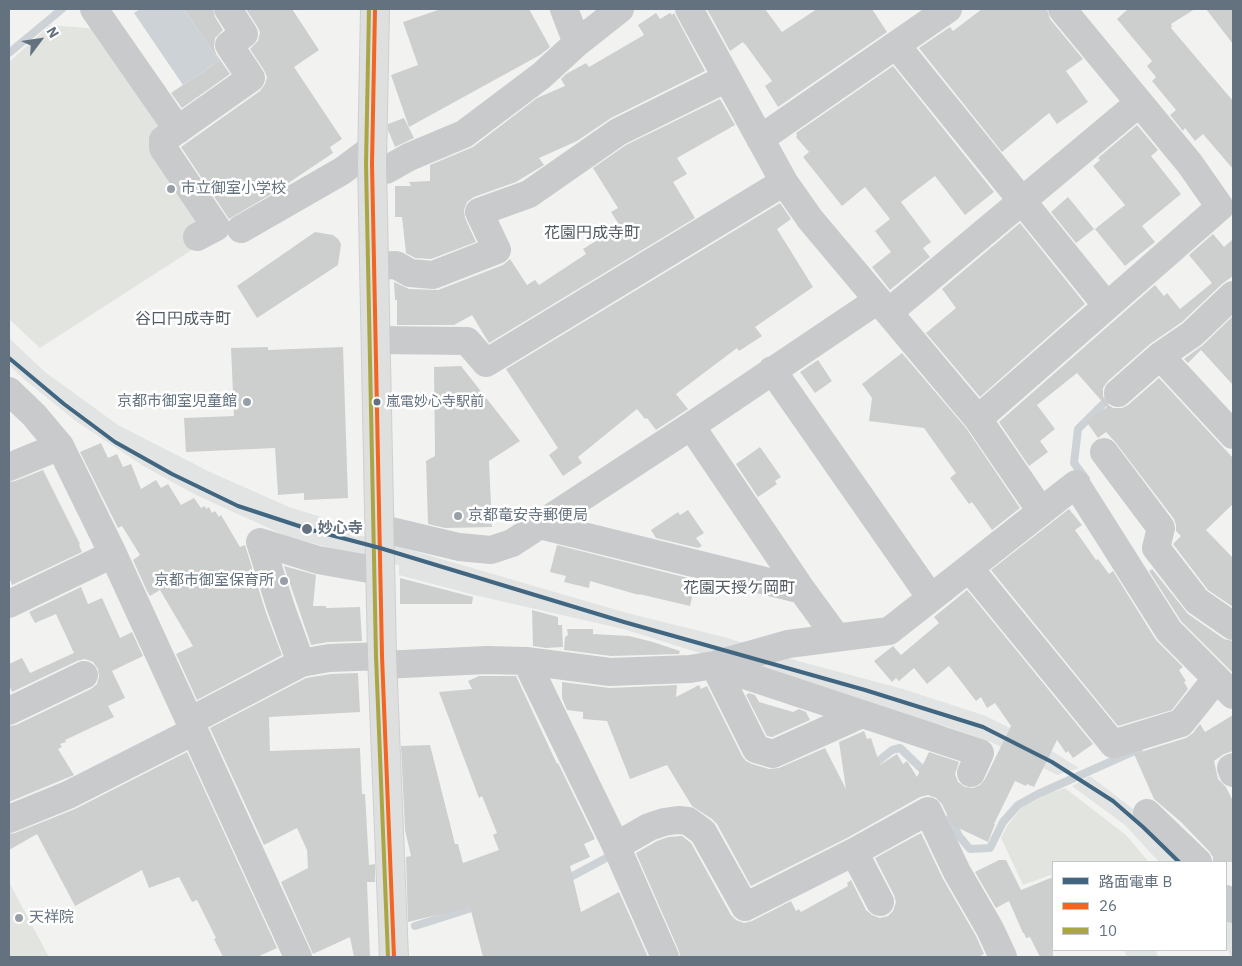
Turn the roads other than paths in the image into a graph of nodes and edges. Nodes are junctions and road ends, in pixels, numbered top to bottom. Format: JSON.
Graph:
{"nodes":[{"id":1,"x":76,"y":9,"type":"edge"},
{"id":2,"x":87,"y":9,"type":"edge"},
{"id":3,"x":94,"y":9,"type":"edge"},
{"id":4,"x":228,"y":9,"type":"edge"},
{"id":5,"x":375,"y":9,"type":"edge"},
{"id":6,"x":564,"y":9,"type":"edge"},
{"id":7,"x":620,"y":9,"type":"edge"},
{"id":8,"x":689,"y":9,"type":"edge"},
{"id":9,"x":948,"y":9,"type":"edge"},
{"id":10,"x":1062,"y":9,"type":"edge"},
{"id":11,"x":577,"y":43,"type":"junction"},
{"id":12,"x":896,"y":45,"type":"junction"},
{"id":13,"x":727,"y":78,"type":"junction"},
{"id":14,"x":1139,"y":103,"type":"junction"},
{"id":15,"x":178,"y":130,"type":"junction"},
{"id":16,"x":760,"y":139,"type":"junction"},
{"id":17,"x":373,"y":159,"type":"junction"},
{"id":18,"x":784,"y":182,"type":"junction"},
{"id":19,"x":1022,"y":201,"type":"junction"},
{"id":20,"x":241,"y":229,"type":"dead end"},
{"id":21,"x":197,"y":237,"type":"dead end"},
{"id":22,"x":374,"y":266,"type":"junction"},
{"id":23,"x":1233,"y":295,"type":"edge"},
{"id":24,"x":883,"y":306,"type":"junction"},
{"id":25,"x":1107,"y":306,"type":"junction"},
{"id":26,"x":376,"y":340,"type":"junction"},
{"id":27,"x":1160,"y":356,"type":"junction"},
{"id":28,"x":772,"y":370,"type":"junction"},
{"id":29,"x":9,"y":392,"type":"edge"},
{"id":30,"x":1118,"y":393,"type":"dead end"},
{"id":31,"x":978,"y":418,"type":"junction"},
{"id":32,"x":691,"y":426,"type":"junction"},
{"id":33,"x":1233,"y":435,"type":"edge"},
{"id":34,"x":60,"y":446,"type":"junction"},
{"id":35,"x":1104,"y":452,"type":"dead end"},
{"id":36,"x":9,"y":467,"type":"edge"},
{"id":37,"x":1041,"y":511,"type":"junction"},
{"id":38,"x":539,"y":525,"type":"junction"},
{"id":39,"x":380,"y":528,"type":"junction"},
{"id":40,"x":113,"y":554,"type":"junction"},
{"id":41,"x":969,"y":568,"type":"junction"},
{"id":42,"x":380,"y":571,"type":"junction"},
{"id":43,"x":802,"y":590,"type":"junction"},
{"id":44,"x":931,"y":598,"type":"junction"},
{"id":45,"x":9,"y":604,"type":"edge"},
{"id":46,"x":1233,"y":626,"type":"edge"},
{"id":47,"x":837,"y":638,"type":"junction"},
{"id":48,"x":382,"y":660,"type":"junction"},
{"id":49,"x":526,"y":661,"type":"junction"},
{"id":50,"x":301,"y":663,"type":"junction"},
{"id":51,"x":714,"y":666,"type":"junction"},
{"id":52,"x":84,"y":675,"type":"dead end"},
{"id":53,"x":1225,"y":687,"type":"edge"},
{"id":54,"x":9,"y":711,"type":"edge"},
{"id":55,"x":862,"y":714,"type":"junction"},
{"id":56,"x":192,"y":726,"type":"junction"},
{"id":57,"x":976,"y":763,"type":"dead end"},
{"id":58,"x":1233,"y":767,"type":"edge"},
{"id":59,"x":1233,"y":773,"type":"edge"},
{"id":60,"x":12,"y":811,"type":"edge"},
{"id":61,"x":1147,"y":813,"type":"dead end"},
{"id":62,"x":616,"y":846,"type":"junction"},
{"id":63,"x":854,"y":852,"type":"junction"},
{"id":64,"x":1197,"y":861,"type":"edge"},
{"id":65,"x":880,"y":902,"type":"dead end"},
{"id":66,"x":298,"y":957,"type":"edge"},
{"id":67,"x":394,"y":957,"type":"edge"},
{"id":68,"x":665,"y":957,"type":"edge"},
{"id":69,"x":1003,"y":957,"type":"edge"}],
"edges":[{"from":1,"to":2,"type":"street"},
{"from":3,"to":15,"type":"street"},
{"from":4,"to":15,"type":"street"},
{"from":5,"to":17,"type":"main road"},
{"from":6,"to":11,"type":"street"},
{"from":7,"to":11,"type":"street"},
{"from":8,"to":13,"type":"street"},
{"from":9,"to":12,"type":"street"},
{"from":10,"to":14,"type":"street"},
{"from":11,"to":17,"type":"street"},
{"from":12,"to":16,"type":"street"},
{"from":12,"to":19,"type":"street"},
{"from":13,"to":16,"type":"street"},
{"from":13,"to":22,"type":"street"},
{"from":14,"to":19,"type":"street"},
{"from":14,"to":25,"type":"street"},
{"from":15,"to":21,"type":"street"},
{"from":16,"to":18,"type":"street"},
{"from":17,"to":20,"type":"street"},
{"from":17,"to":22,"type":"main road"},
{"from":18,"to":24,"type":"street"},
{"from":18,"to":26,"type":"street"},
{"from":19,"to":24,"type":"street"},
{"from":19,"to":25,"type":"street"},
{"from":22,"to":26,"type":"main road"},
{"from":23,"to":27,"type":"street"},
{"from":24,"to":28,"type":"street"},
{"from":24,"to":31,"type":"street"},
{"from":25,"to":31,"type":"street"},
{"from":26,"to":39,"type":"main road"},
{"from":27,"to":30,"type":"street"},
{"from":27,"to":33,"type":"street"},
{"from":28,"to":32,"type":"street"},
{"from":28,"to":44,"type":"street"},
{"from":29,"to":34,"type":"street"},
{"from":31,"to":37,"type":"street"},
{"from":32,"to":38,"type":"street"},
{"from":32,"to":43,"type":"street"},
{"from":34,"to":36,"type":"street"},
{"from":34,"to":40,"type":"street"},
{"from":35,"to":46,"type":"street"},
{"from":37,"to":41,"type":"street"},
{"from":37,"to":53,"type":"street"},
{"from":38,"to":39,"type":"street"},
{"from":38,"to":43,"type":"street"},
{"from":39,"to":42,"type":"main road"},
{"from":40,"to":45,"type":"street"},
{"from":40,"to":56,"type":"street"},
{"from":41,"to":44,"type":"street"},
{"from":41,"to":53,"type":"street"},
{"from":42,"to":48,"type":"main road"},
{"from":42,"to":50,"type":"street"},
{"from":43,"to":47,"type":"street"},
{"from":44,"to":47,"type":"street"},
{"from":47,"to":51,"type":"street"},
{"from":48,"to":49,"type":"street"},
{"from":48,"to":50,"type":"street"},
{"from":48,"to":67,"type":"main road"},
{"from":49,"to":51,"type":"street"},
{"from":49,"to":62,"type":"street"},
{"from":50,"to":56,"type":"street"},
{"from":51,"to":55,"type":"street"},
{"from":51,"to":55,"type":"street"},
{"from":52,"to":54,"type":"street"},
{"from":55,"to":57,"type":"street"},
{"from":56,"to":60,"type":"street"},
{"from":56,"to":66,"type":"street"},
{"from":58,"to":59,"type":"street"},
{"from":61,"to":64,"type":"street"},
{"from":62,"to":63,"type":"street"},
{"from":62,"to":68,"type":"street"},
{"from":63,"to":65,"type":"street"},
{"from":63,"to":69,"type":"street"}]}
